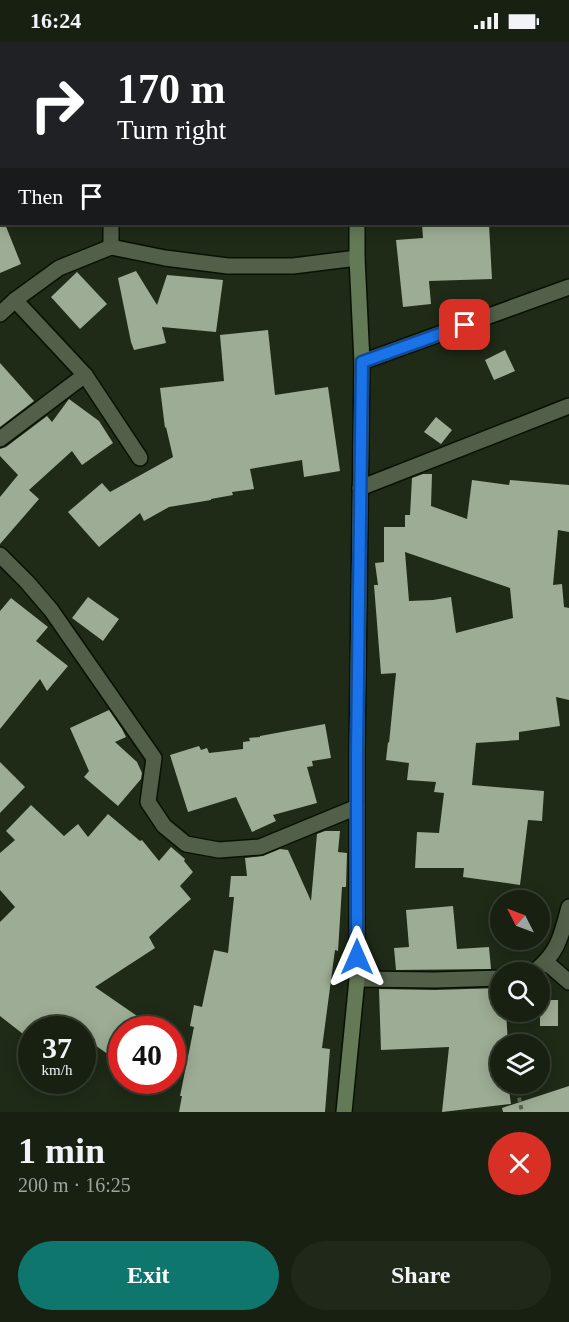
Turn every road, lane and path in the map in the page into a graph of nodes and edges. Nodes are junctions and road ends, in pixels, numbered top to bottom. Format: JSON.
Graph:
{"nodes":[{"id":1,"x":111,"y":225,"type":"edge"},
{"id":2,"x":357,"y":225,"type":"edge"},
{"id":3,"x":111,"y":247,"type":"junction"},
{"id":4,"x":357,"y":258,"type":"junction"},
{"id":5,"x":569,"y":287,"type":"edge"},
{"id":6,"x":15,"y":300,"type":"junction"},
{"id":7,"x":0,"y":314,"type":"edge"},
{"id":8,"x":362,"y":362,"type":"junction"},
{"id":9,"x":85,"y":375,"type":"junction"},
{"id":10,"x":569,"y":406,"type":"edge"},
{"id":11,"x":0,"y":439,"type":"edge"},
{"id":12,"x":140,"y":458,"type":"dead end"},
{"id":13,"x":360,"y":488,"type":"junction"},
{"id":14,"x":0,"y":555,"type":"edge"},
{"id":15,"x":357,"y":807,"type":"junction"},
{"id":16,"x":569,"y":907,"type":"edge"},
{"id":17,"x":546,"y":962,"type":"edge"},
{"id":18,"x":550,"y":965,"type":"edge"},
{"id":19,"x":490,"y":978,"type":"edge"},
{"id":20,"x":357,"y":979,"type":"junction"},
{"id":21,"x":569,"y":982,"type":"edge"},
{"id":22,"x":518,"y":1094,"type":"edge"},
{"id":23,"x":344,"y":1112,"type":"edge"},
{"id":24,"x":522,"y":1112,"type":"edge"}],
"edges":[{"from":1,"to":3,"type":"street"},
{"from":2,"to":4,"type":"street"},
{"from":3,"to":4,"type":"street"},
{"from":3,"to":6,"type":"street"},
{"from":4,"to":8,"type":"street"},
{"from":5,"to":8,"type":"street"},
{"from":6,"to":7,"type":"street"},
{"from":6,"to":9,"type":"street"},
{"from":8,"to":13,"type":"street"},
{"from":9,"to":11,"type":"street"},
{"from":9,"to":12,"type":"street"},
{"from":10,"to":13,"type":"street"},
{"from":13,"to":15,"type":"street"},
{"from":14,"to":15,"type":"street"},
{"from":15,"to":20,"type":"street"},
{"from":16,"to":17,"type":"street"},
{"from":18,"to":21,"type":"street"},
{"from":19,"to":20,"type":"street"},
{"from":20,"to":23,"type":"street"},
{"from":22,"to":24,"type":"path"}]}
